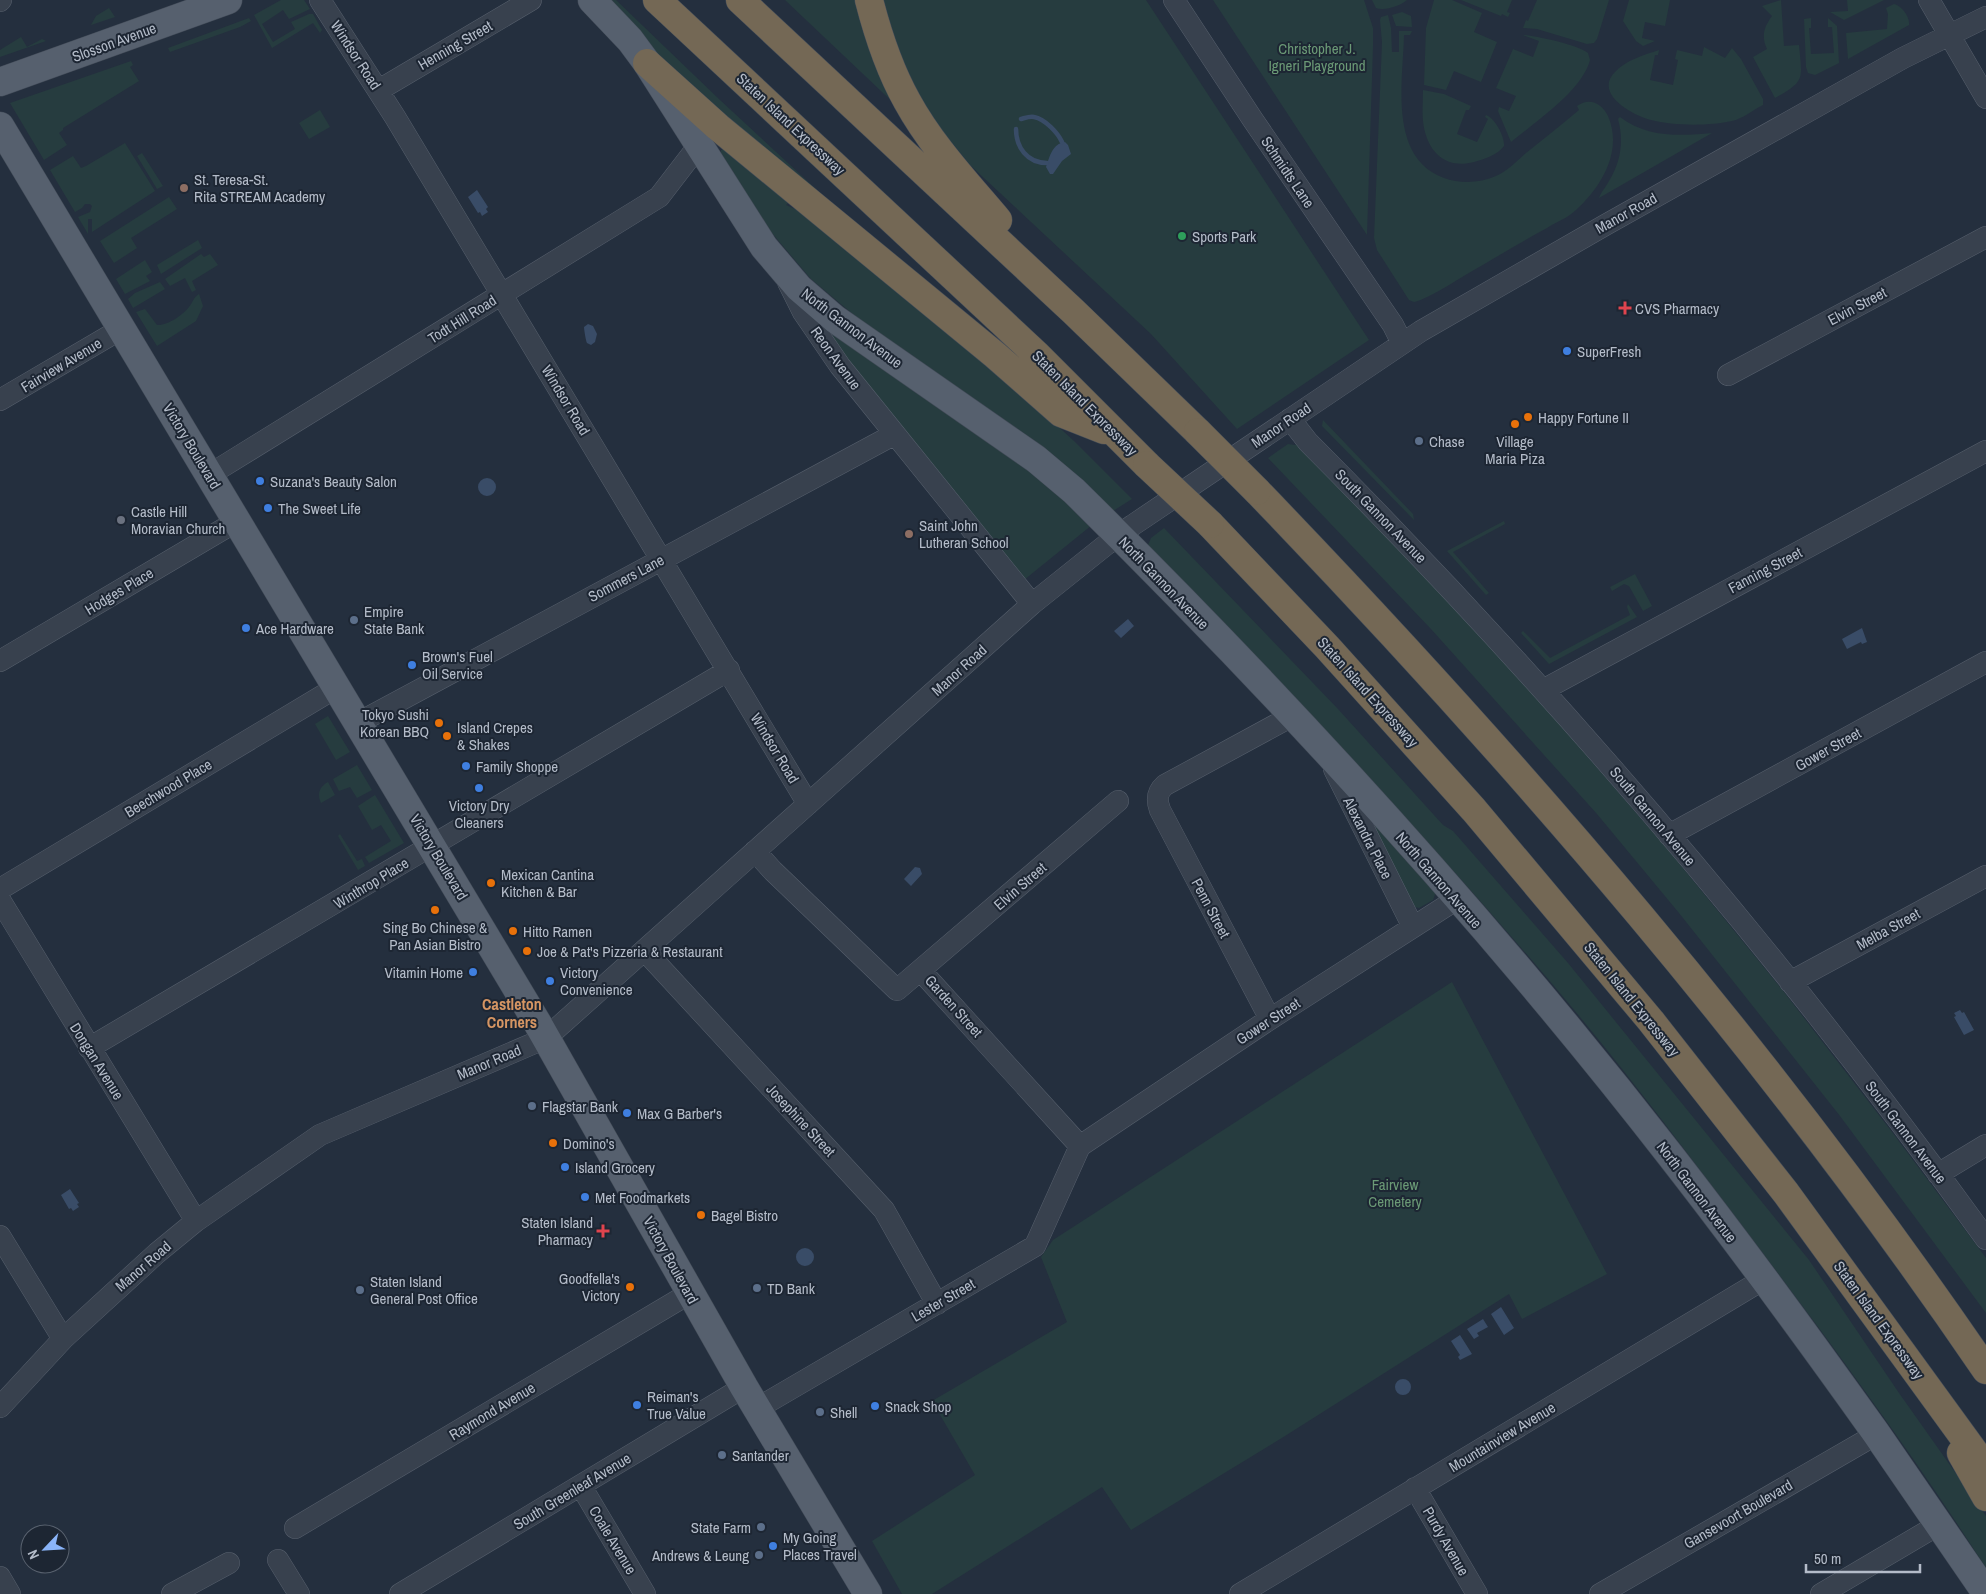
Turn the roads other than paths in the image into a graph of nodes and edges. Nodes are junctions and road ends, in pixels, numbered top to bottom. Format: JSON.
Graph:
{"nodes":[{"id":1,"x":228,"y":0,"type":"edge"},
{"id":2,"x":320,"y":0,"type":"edge"},
{"id":3,"x":531,"y":0,"type":"edge"},
{"id":4,"x":592,"y":0,"type":"edge"},
{"id":5,"x":657,"y":0,"type":"edge"},
{"id":6,"x":740,"y":0,"type":"edge"},
{"id":7,"x":869,"y":0,"type":"edge"},
{"id":8,"x":1174,"y":0,"type":"edge"},
{"id":9,"x":1929,"y":0,"type":"edge"},
{"id":10,"x":1986,"y":16,"type":"edge"},
{"id":11,"x":1951,"y":35,"type":"junction"},
{"id":12,"x":647,"y":63,"type":"junction"},
{"id":13,"x":0,"y":82,"type":"edge"},
{"id":14,"x":379,"y":90,"type":"junction"},
{"id":15,"x":1986,"y":98,"type":"edge"},
{"id":16,"x":0,"y":126,"type":"edge"},
{"id":17,"x":699,"y":145,"type":"junction"},
{"id":18,"x":1986,"y":237,"type":"edge"},
{"id":19,"x":782,"y":271,"type":"junction"},
{"id":20,"x":502,"y":294,"type":"junction"},
{"id":21,"x":1074,"y":312,"type":"junction"},
{"id":22,"x":121,"y":329,"type":"junction"},
{"id":23,"x":1402,"y":344,"type":"junction"},
{"id":24,"x":1728,"y":375,"type":"dead end"},
{"id":25,"x":0,"y":400,"type":"edge"},
{"id":26,"x":1290,"y":419,"type":"junction"},
{"id":27,"x":895,"y":434,"type":"junction"},
{"id":28,"x":1117,"y":435,"type":"junction"},
{"id":29,"x":1986,"y":451,"type":"edge"},
{"id":30,"x":209,"y":475,"type":"junction"},
{"id":31,"x":237,"y":521,"type":"junction"},
{"id":32,"x":1118,"y":535,"type":"junction"},
{"id":33,"x":662,"y":558,"type":"junction"},
{"id":34,"x":1032,"y":604,"type":"junction"},
{"id":35,"x":0,"y":661,"type":"edge"},
{"id":36,"x":1986,"y":662,"type":"edge"},
{"id":37,"x":728,"y":670,"type":"junction"},
{"id":38,"x":337,"y":687,"type":"junction"},
{"id":39,"x":1543,"y":690,"type":"junction"},
{"id":40,"x":1292,"y":716,"type":"junction"},
{"id":41,"x":358,"y":723,"type":"junction"},
{"id":42,"x":1324,"y":749,"type":"junction"},
{"id":43,"x":1118,"y":801,"type":"dead end"},
{"id":44,"x":808,"y":804,"type":"junction"},
{"id":45,"x":1669,"y":835,"type":"junction"},
{"id":46,"x":432,"y":846,"type":"junction"},
{"id":47,"x":755,"y":851,"type":"junction"},
{"id":48,"x":1986,"y":876,"type":"edge"},
{"id":49,"x":0,"y":889,"type":"edge"},
{"id":50,"x":1457,"y":899,"type":"junction"},
{"id":51,"x":0,"y":900,"type":"edge"},
{"id":52,"x":1413,"y":927,"type":"junction"},
{"id":53,"x":645,"y":951,"type":"junction"},
{"id":54,"x":921,"y":971,"type":"junction"},
{"id":55,"x":1790,"y":982,"type":"junction"},
{"id":56,"x":1270,"y":1019,"type":"junction"},
{"id":57,"x":546,"y":1038,"type":"junction"},
{"id":58,"x":89,"y":1048,"type":"junction"},
{"id":59,"x":1986,"y":1145,"type":"edge"},
{"id":60,"x":1080,"y":1146,"type":"junction"},
{"id":61,"x":1938,"y":1174,"type":"junction"},
{"id":62,"x":196,"y":1221,"type":"junction"},
{"id":63,"x":0,"y":1236,"type":"edge"},
{"id":64,"x":1986,"y":1239,"type":"edge"},
{"id":65,"x":1764,"y":1279,"type":"junction"},
{"id":66,"x":690,"y":1293,"type":"junction"},
{"id":67,"x":937,"y":1304,"type":"junction"},
{"id":68,"x":63,"y":1339,"type":"junction"},
{"id":69,"x":1986,"y":1370,"type":"edge"},
{"id":70,"x":1916,"y":1371,"type":"junction"},
{"id":71,"x":750,"y":1398,"type":"junction"},
{"id":72,"x":0,"y":1407,"type":"edge"},
{"id":73,"x":1876,"y":1434,"type":"junction"},
{"id":74,"x":1986,"y":1468,"type":"edge"},
{"id":75,"x":581,"y":1486,"type":"junction"},
{"id":76,"x":1415,"y":1488,"type":"junction"},
{"id":77,"x":1986,"y":1497,"type":"edge"},
{"id":78,"x":1938,"y":1525,"type":"junction"},
{"id":79,"x":295,"y":1528,"type":"dead end"},
{"id":80,"x":278,"y":1560,"type":"dead end"},
{"id":81,"x":229,"y":1563,"type":"dead end"},
{"id":82,"x":0,"y":1577,"type":"edge"},
{"id":83,"x":428,"y":1587,"type":"edge"},
{"id":84,"x":10,"y":1594,"type":"edge"},
{"id":85,"x":172,"y":1594,"type":"edge"},
{"id":86,"x":299,"y":1594,"type":"edge"},
{"id":87,"x":400,"y":1594,"type":"edge"},
{"id":88,"x":645,"y":1594,"type":"edge"},
{"id":89,"x":868,"y":1594,"type":"edge"},
{"id":90,"x":1240,"y":1594,"type":"edge"},
{"id":91,"x":1477,"y":1594,"type":"edge"},
{"id":92,"x":1600,"y":1594,"type":"edge"},
{"id":93,"x":1821,"y":1594,"type":"edge"},
{"id":94,"x":1986,"y":1594,"type":"edge"}],
"edges":[{"from":1,"to":13,"type":"main road","name":"Slosson Avenue"},
{"from":2,"to":14,"type":"street","name":"Windsor Road"},
{"from":3,"to":14,"type":"street","name":"Henning Street"},
{"from":4,"to":12,"type":"main road","name":"Reon Avenue"},
{"from":5,"to":28,"type":"highway","name":"Staten Island Expressway"},
{"from":6,"to":21,"type":"highway"},
{"from":7,"to":21,"type":"highway"},
{"from":8,"to":23,"type":"street","name":"Schmidts Lane"},
{"from":9,"to":11,"type":"street"},
{"from":10,"to":11,"type":"street","name":"Manor Road"},
{"from":11,"to":15,"type":"street"},
{"from":11,"to":23,"type":"street","name":"Manor Road"},
{"from":12,"to":17,"type":"main road","name":"Reon Avenue"},
{"from":12,"to":28,"type":"highway"},
{"from":14,"to":20,"type":"street","name":"Windsor Road"},
{"from":16,"to":22,"type":"main road","name":"Victory Boulevard"},
{"from":17,"to":19,"type":"main road","name":"Reon Avenue"},
{"from":17,"to":20,"type":"street","name":"Todt Hill Road"},
{"from":18,"to":24,"type":"street","name":"Elvin Street"},
{"from":19,"to":27,"type":"street","name":"Reon Avenue"},
{"from":19,"to":32,"type":"main road","name":"North Gannon Avenue"},
{"from":20,"to":30,"type":"street","name":"Todt Hill Road"},
{"from":20,"to":33,"type":"street","name":"Windsor Road"},
{"from":21,"to":69,"type":"highway","bridge":true},
{"from":22,"to":25,"type":"street","name":"Fairview Avenue"},
{"from":22,"to":30,"type":"main road","name":"Victory Boulevard"},
{"from":23,"to":26,"type":"street","name":"Manor Road"},
{"from":26,"to":32,"type":"street","name":"Manor Road"},
{"from":26,"to":39,"type":"street","name":"South Gannon Avenue"},
{"from":27,"to":33,"type":"street","name":"Sommers Lane"},
{"from":27,"to":34,"type":"street","name":"Reon Avenue"},
{"from":28,"to":70,"type":"highway","name":"Staten Island Expressway","bridge":true},
{"from":29,"to":39,"type":"street","name":"Fanning Street"},
{"from":30,"to":31,"type":"main road","name":"Victory Boulevard"},
{"from":31,"to":35,"type":"street","name":"Hodges Place"},
{"from":31,"to":38,"type":"main road","name":"Victory Boulevard"},
{"from":32,"to":34,"type":"street","name":"Manor Road"},
{"from":32,"to":40,"type":"main road","name":"North Gannon Avenue"},
{"from":33,"to":37,"type":"street","name":"Windsor Road"},
{"from":33,"to":41,"type":"street","name":"Sommers Lane"},
{"from":34,"to":44,"type":"street","name":"Manor Road"},
{"from":36,"to":45,"type":"street","name":"Gower Street"},
{"from":37,"to":44,"type":"street","name":"Windsor Road"},
{"from":37,"to":46,"type":"street","name":"Winthrop Place"},
{"from":38,"to":41,"type":"main road","name":"Victory Boulevard"},
{"from":38,"to":49,"type":"street","name":"Beechwood Place"},
{"from":39,"to":45,"type":"street","name":"South Gannon Avenue"},
{"from":40,"to":42,"type":"main road","name":"North Gannon Avenue"},
{"from":40,"to":56,"type":"street","name":"Penn Street"},
{"from":41,"to":46,"type":"main road","name":"Victory Boulevard"},
{"from":42,"to":50,"type":"main road","name":"North Gannon Avenue"},
{"from":42,"to":52,"type":"street","name":"Alexandra Place"},
{"from":43,"to":54,"type":"street","name":"Elvin Street"},
{"from":44,"to":47,"type":"street","name":"Manor Road"},
{"from":45,"to":55,"type":"street","name":"South Gannon Avenue"},
{"from":46,"to":57,"type":"main road","name":"Victory Boulevard"},
{"from":46,"to":58,"type":"street","name":"Winthrop Place"},
{"from":47,"to":53,"type":"street","name":"Manor Road"},
{"from":47,"to":54,"type":"street","name":"Garden Street"},
{"from":48,"to":55,"type":"street","name":"Melba Street"},
{"from":50,"to":52,"type":"street","name":"Gower Street"},
{"from":50,"to":65,"type":"main road","name":"North Gannon Avenue"},
{"from":51,"to":58,"type":"street","name":"Dongan Avenue"},
{"from":52,"to":56,"type":"street","name":"Gower Street"},
{"from":53,"to":57,"type":"street","name":"Manor Road"},
{"from":53,"to":67,"type":"street","name":"Josephine Street"},
{"from":54,"to":60,"type":"street","name":"Garden Street"},
{"from":55,"to":61,"type":"street","name":"South Gannon Avenue"},
{"from":56,"to":60,"type":"street","name":"Gower Street"},
{"from":57,"to":62,"type":"street","name":"Manor Road"},
{"from":57,"to":66,"type":"main road","name":"Victory Boulevard"},
{"from":58,"to":62,"type":"street","name":"Dongan Avenue"},
{"from":59,"to":61,"type":"street"},
{"from":60,"to":67,"type":"street","name":"Lester Street"},
{"from":61,"to":64,"type":"street","name":"South Gannon Avenue"},
{"from":62,"to":68,"type":"street","name":"Manor Road"},
{"from":63,"to":68,"type":"street"},
{"from":65,"to":73,"type":"main road","name":"North Gannon Avenue"},
{"from":65,"to":76,"type":"street","name":"Mountainview Avenue"},
{"from":66,"to":71,"type":"main road","name":"Victory Boulevard"},
{"from":66,"to":79,"type":"street","name":"Raymond Avenue"},
{"from":67,"to":71,"type":"street","name":"Lester Street"},
{"from":68,"to":72,"type":"street","name":"Manor Road"},
{"from":70,"to":74,"type":"highway","name":"Staten Island Expressway"},
{"from":70,"to":77,"type":"highway"},
{"from":71,"to":75,"type":"street","name":"South Greenleaf Avenue"},
{"from":71,"to":89,"type":"main road","name":"Victory Boulevard"},
{"from":73,"to":78,"type":"main road","name":"North Gannon Avenue"},
{"from":73,"to":92,"type":"street","name":"Gansevoort Boulevard"},
{"from":75,"to":83,"type":"street","name":"South Greenleaf Avenue"},
{"from":75,"to":88,"type":"street","name":"Coale Avenue"},
{"from":76,"to":90,"type":"street","name":"Mountainview Avenue"},
{"from":76,"to":91,"type":"street","name":"Purdy Avenue"},
{"from":78,"to":93,"type":"street"},
{"from":78,"to":94,"type":"main road","name":"North Gannon Avenue"},
{"from":80,"to":86,"type":"street"},
{"from":81,"to":85,"type":"street"},
{"from":82,"to":84,"type":"street"},
{"from":83,"to":87,"type":"street","name":"South Greenleaf Avenue"}]}
